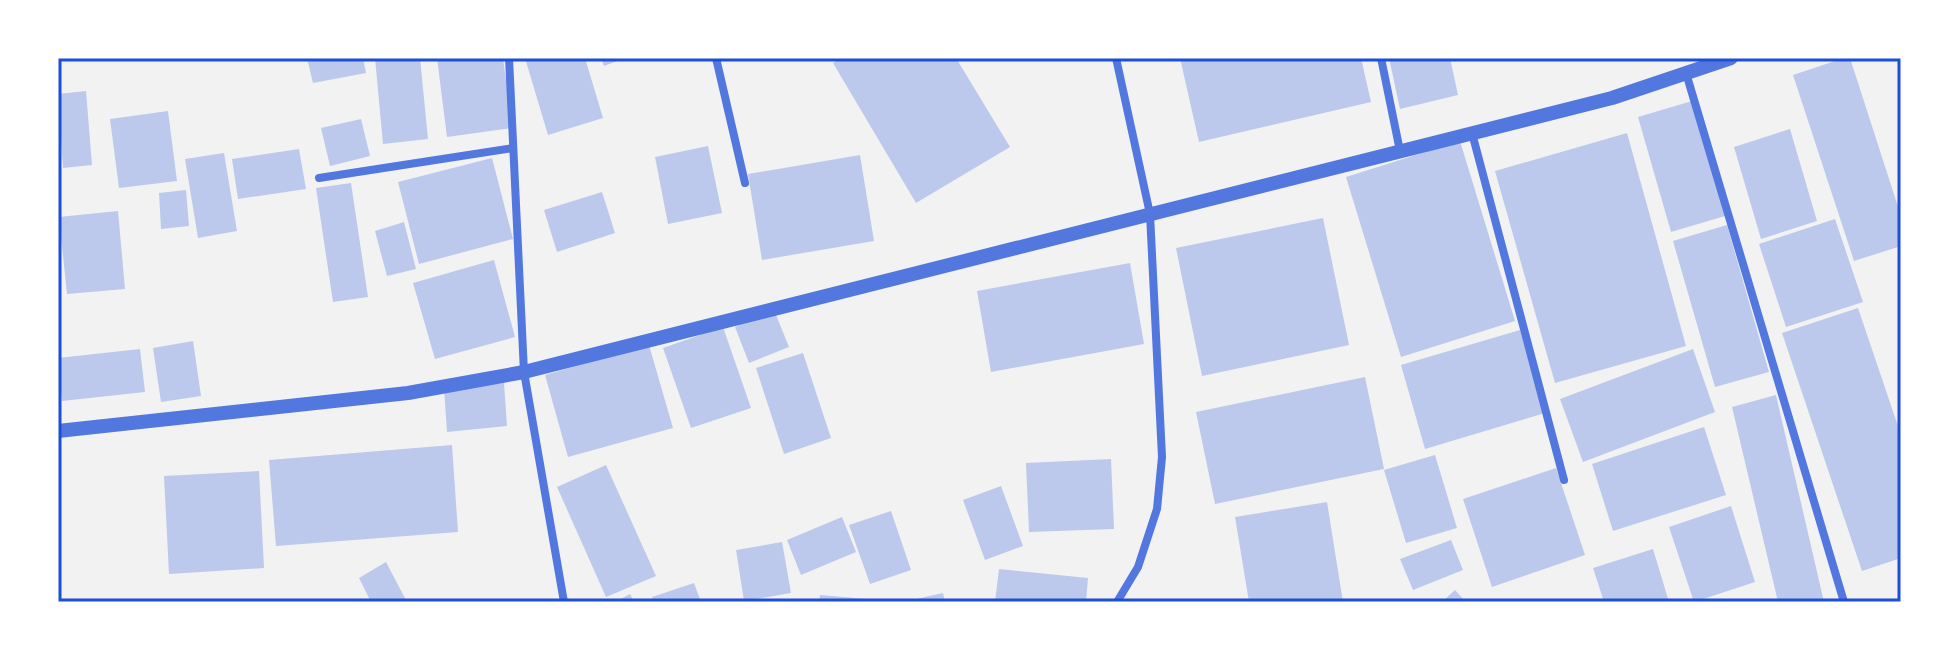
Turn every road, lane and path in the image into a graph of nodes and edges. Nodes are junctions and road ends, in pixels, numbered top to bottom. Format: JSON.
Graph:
{"nodes":[{"id":1,"x":509,"y":58,"type":"edge"},
{"id":2,"x":716,"y":58,"type":"edge"},
{"id":3,"x":1116,"y":58,"type":"edge"},
{"id":4,"x":1381,"y":58,"type":"edge"},
{"id":5,"x":1731,"y":58,"type":"edge"},
{"id":6,"x":1686,"y":73,"type":"junction"},
{"id":7,"x":1472,"y":133,"type":"junction"},
{"id":8,"x":513,"y":148,"type":"junction"},
{"id":9,"x":1400,"y":151,"type":"junction"},
{"id":10,"x":319,"y":178,"type":"dead end"},
{"id":11,"x":745,"y":183,"type":"dead end"},
{"id":12,"x":1150,"y":214,"type":"junction"},
{"id":13,"x":524,"y":372,"type":"junction"},
{"id":14,"x":58,"y":431,"type":"edge"},
{"id":15,"x":1564,"y":480,"type":"dead end"},
{"id":16,"x":564,"y":602,"type":"edge"},
{"id":17,"x":1117,"y":602,"type":"edge"},
{"id":18,"x":1844,"y":602,"type":"edge"}],
"edges":[{"from":1,"to":8,"type":"street"},
{"from":2,"to":11,"type":"street"},
{"from":3,"to":12,"type":"street"},
{"from":4,"to":9,"type":"street"},
{"from":5,"to":6,"type":"street"},
{"from":6,"to":7,"type":"street"},
{"from":6,"to":18,"type":"street"},
{"from":7,"to":9,"type":"street"},
{"from":7,"to":15,"type":"street"},
{"from":8,"to":10,"type":"street"},
{"from":8,"to":13,"type":"street"},
{"from":9,"to":12,"type":"street"},
{"from":12,"to":13,"type":"street"},
{"from":12,"to":17,"type":"street"},
{"from":13,"to":14,"type":"street"},
{"from":13,"to":16,"type":"street"}]}
